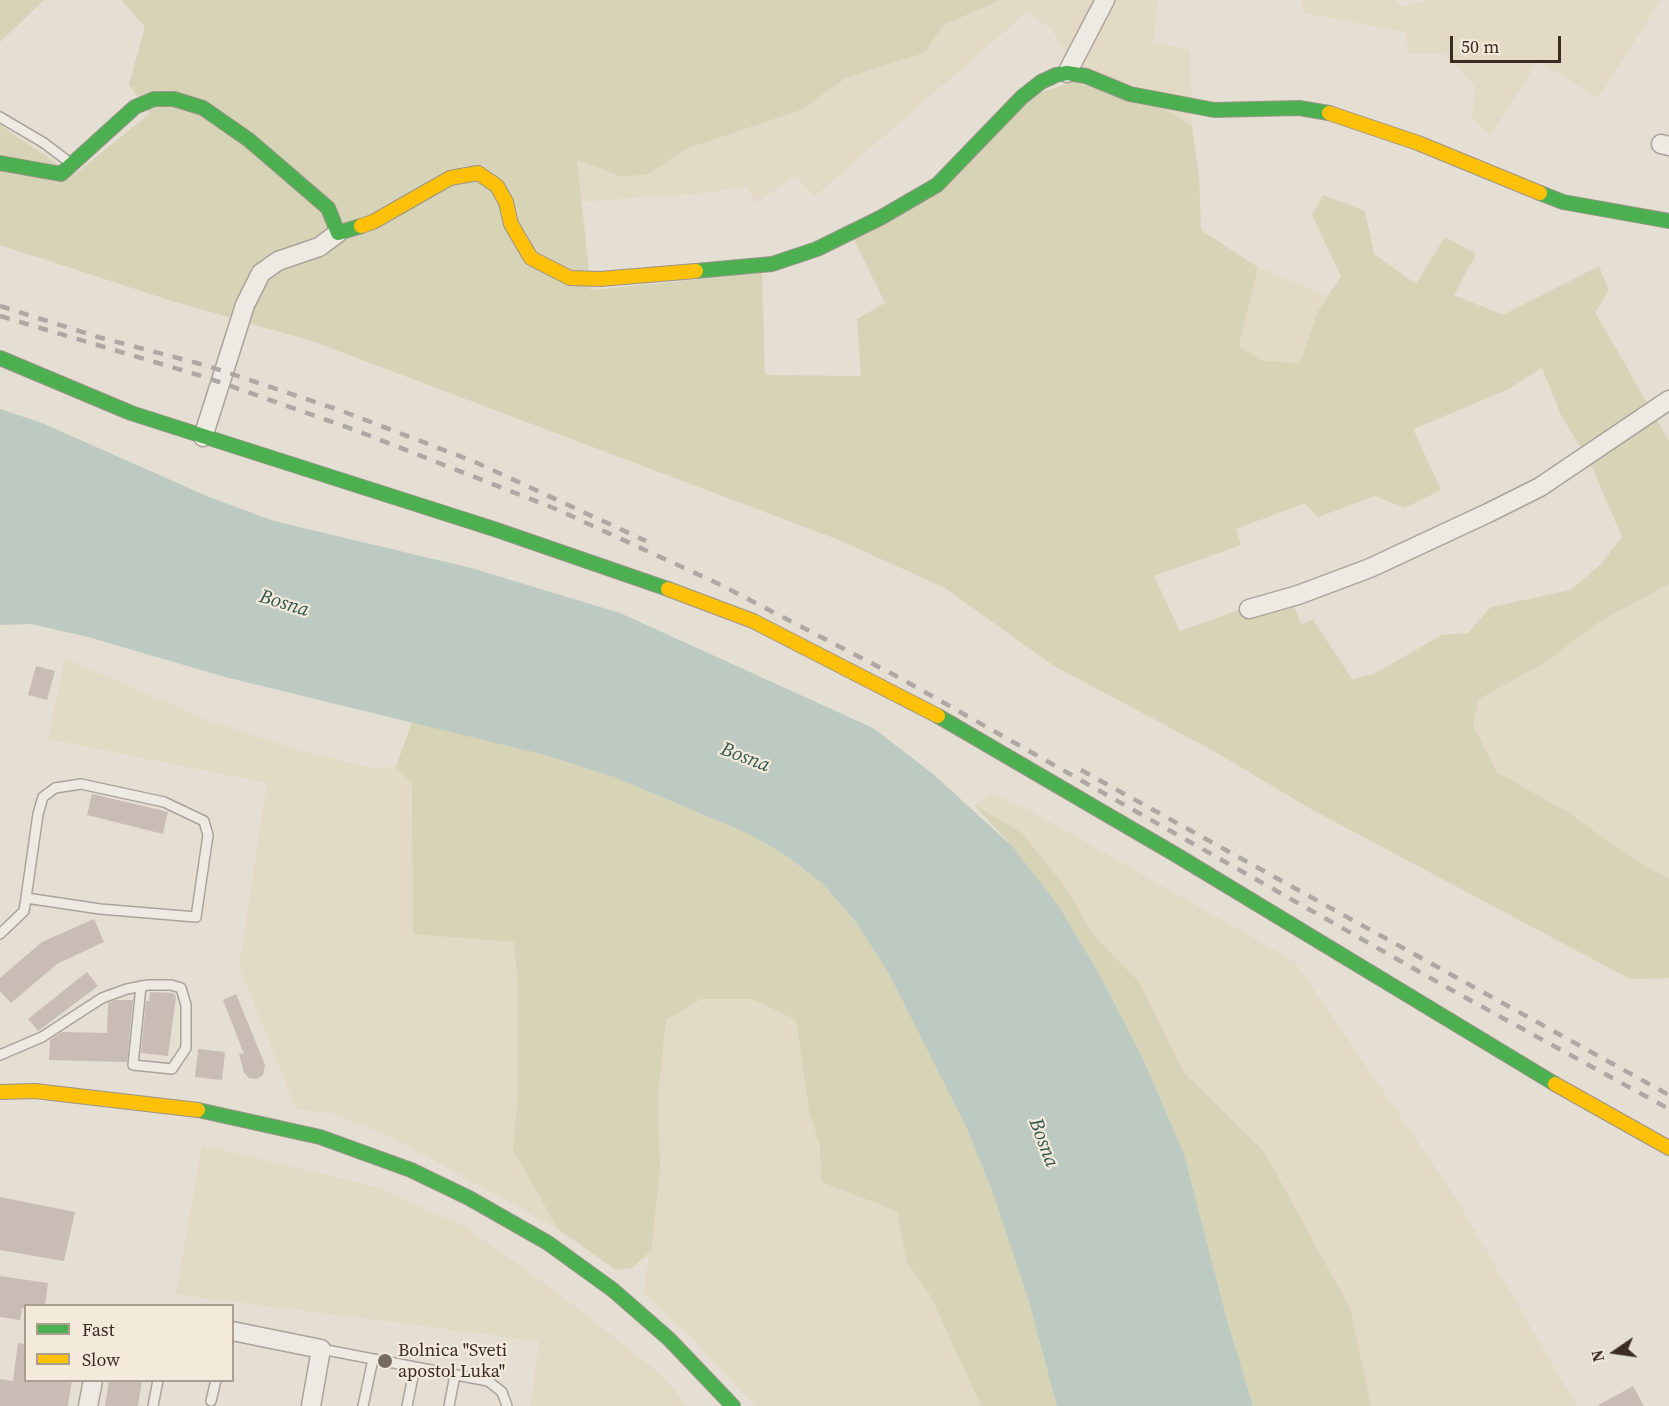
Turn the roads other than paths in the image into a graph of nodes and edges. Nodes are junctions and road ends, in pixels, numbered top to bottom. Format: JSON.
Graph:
{"nodes":[{"id":1,"x":1105,"y":0,"type":"edge"},
{"id":2,"x":1067,"y":73,"type":"junction"},
{"id":3,"x":0,"y":117,"type":"edge"},
{"id":4,"x":0,"y":163,"type":"edge"},
{"id":5,"x":71,"y":164,"type":"junction"},
{"id":6,"x":1669,"y":221,"type":"edge"},
{"id":7,"x":338,"y":233,"type":"junction"},
{"id":8,"x":0,"y":358,"type":"edge"},
{"id":9,"x":1669,"y":400,"type":"edge"},
{"id":10,"x":203,"y":437,"type":"junction"},
{"id":11,"x":1249,"y":609,"type":"dead end"},
{"id":12,"x":26,"y":898,"type":"junction"},
{"id":13,"x":0,"y":934,"type":"edge"},
{"id":14,"x":141,"y":986,"type":"junction"},
{"id":15,"x":0,"y":1055,"type":"edge"},
{"id":16,"x":0,"y":1092,"type":"edge"},
{"id":17,"x":1669,"y":1148,"type":"edge"},
{"id":18,"x":234,"y":1330,"type":"edge"},
{"id":19,"x":321,"y":1349,"type":"junction"},
{"id":20,"x":372,"y":1359,"type":"junction"},
{"id":21,"x":415,"y":1367,"type":"junction"},
{"id":22,"x":455,"y":1375,"type":"junction"},
{"id":23,"x":93,"y":1382,"type":"edge"},
{"id":24,"x":158,"y":1382,"type":"edge"},
{"id":25,"x":216,"y":1382,"type":"edge"},
{"id":26,"x":211,"y":1401,"type":"dead end"},
{"id":27,"x":88,"y":1406,"type":"edge"},
{"id":28,"x":153,"y":1406,"type":"edge"},
{"id":29,"x":311,"y":1406,"type":"edge"},
{"id":30,"x":363,"y":1406,"type":"edge"},
{"id":31,"x":407,"y":1406,"type":"edge"},
{"id":32,"x":449,"y":1406,"type":"edge"},
{"id":33,"x":507,"y":1406,"type":"edge"},
{"id":34,"x":733,"y":1406,"type":"edge"}],
"edges":[{"from":1,"to":2,"type":"street"},
{"from":2,"to":6,"type":"main road"},
{"from":2,"to":7,"type":"main road"},
{"from":3,"to":5,"type":"lane"},
{"from":4,"to":5,"type":"main road"},
{"from":5,"to":7,"type":"main road"},
{"from":7,"to":10,"type":"street"},
{"from":8,"to":10,"type":"main road"},
{"from":9,"to":11,"type":"street"},
{"from":10,"to":17,"type":"main road"},
{"from":12,"to":12,"type":"lane"},
{"from":12,"to":13,"type":"lane"},
{"from":14,"to":14,"type":"lane"},
{"from":14,"to":15,"type":"lane"},
{"from":16,"to":34,"type":"main road"},
{"from":18,"to":19,"type":"street"},
{"from":19,"to":20,"type":"lane"},
{"from":19,"to":29,"type":"street"},
{"from":20,"to":21,"type":"lane"},
{"from":20,"to":30,"type":"lane"},
{"from":21,"to":22,"type":"lane"},
{"from":21,"to":31,"type":"lane"},
{"from":22,"to":32,"type":"lane"},
{"from":22,"to":33,"type":"lane"},
{"from":23,"to":27,"type":"street"},
{"from":24,"to":28,"type":"lane"},
{"from":25,"to":26,"type":"lane"}]}
